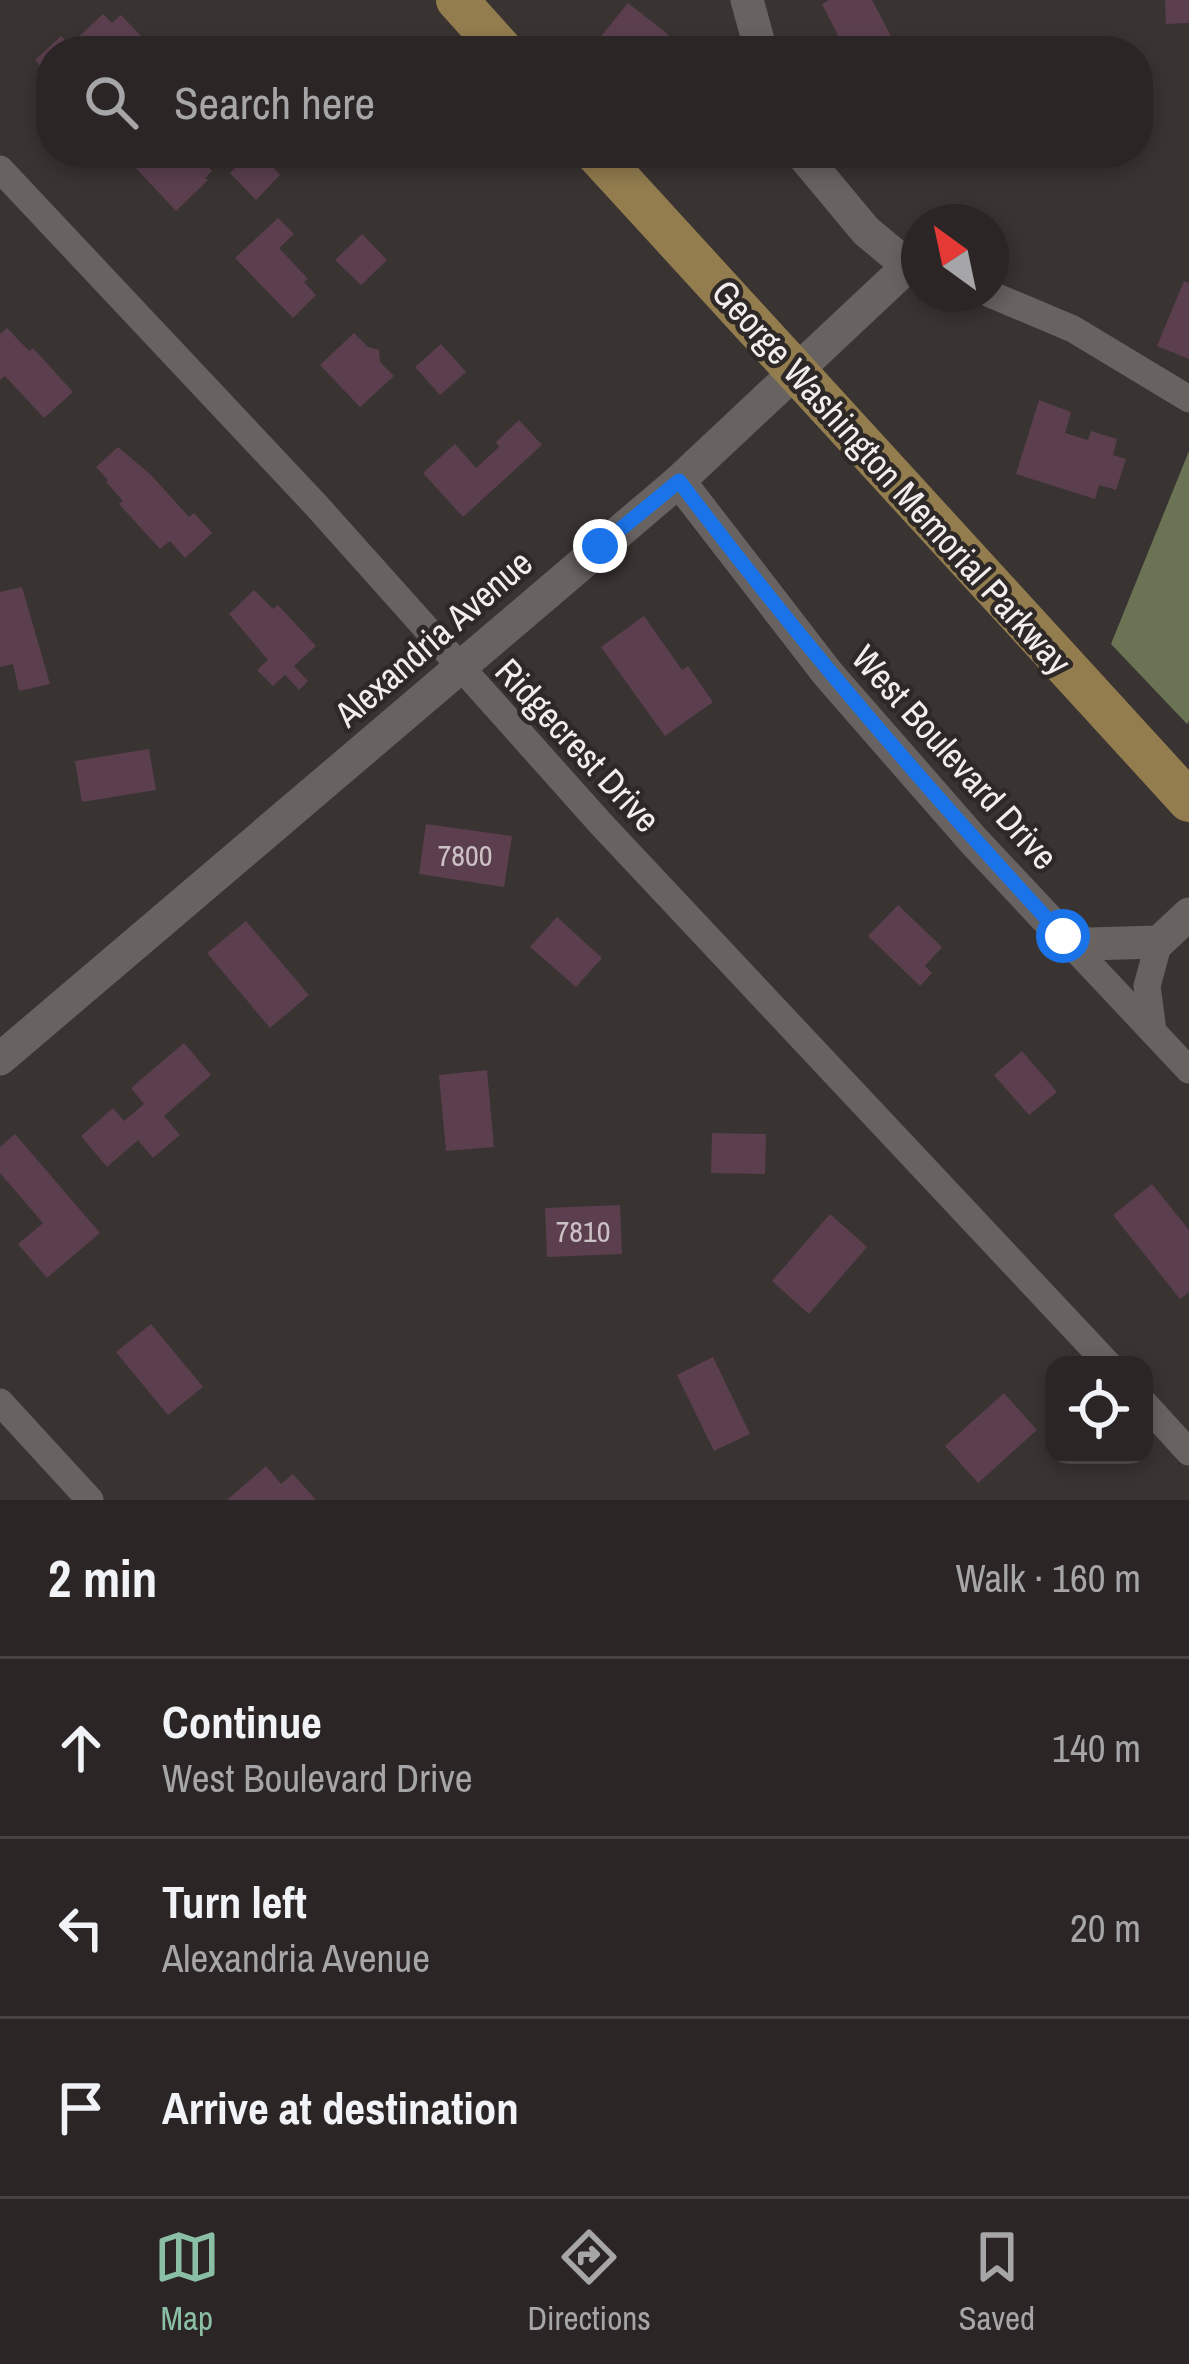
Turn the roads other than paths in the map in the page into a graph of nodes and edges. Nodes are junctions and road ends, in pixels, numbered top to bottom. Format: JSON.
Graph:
{"nodes":[{"id":1,"x":457,"y":0,"type":"edge"},
{"id":2,"x":747,"y":0,"type":"edge"},
{"id":3,"x":489,"y":36,"type":"edge"},
{"id":4,"x":757,"y":36,"type":"edge"},
{"id":5,"x":610,"y":168,"type":"edge"},
{"id":6,"x":814,"y":168,"type":"edge"},
{"id":7,"x":0,"y":169,"type":"edge"},
{"id":8,"x":901,"y":258,"type":"edge"},
{"id":9,"x":901,"y":279,"type":"edge"},
{"id":10,"x":1009,"y":302,"type":"edge"},
{"id":11,"x":1189,"y":399,"type":"edge"},
{"id":12,"x":679,"y":481,"type":"junction"},
{"id":13,"x":458,"y":668,"type":"junction"},
{"id":14,"x":1189,"y":801,"type":"edge"},
{"id":15,"x":1189,"y":914,"type":"edge"},
{"id":16,"x":1063,"y":936,"type":"junction"},
{"id":17,"x":1159,"y":942,"type":"junction"},
{"id":18,"x":1153,"y":1031,"type":"junction"},
{"id":19,"x":0,"y":1059,"type":"edge"},
{"id":20,"x":1189,"y":1070,"type":"edge"},
{"id":21,"x":1101,"y":1356,"type":"edge"},
{"id":22,"x":0,"y":1402,"type":"edge"},
{"id":23,"x":1153,"y":1413,"type":"edge"},
{"id":24,"x":1189,"y":1452,"type":"edge"},
{"id":25,"x":90,"y":1500,"type":"edge"}],
"edges":[{"from":1,"to":3,"type":"main road"},
{"from":2,"to":4,"type":"street"},
{"from":5,"to":14,"type":"main road","name":"George Washington Memorial Parkway"},
{"from":6,"to":8,"type":"street"},
{"from":7,"to":13,"type":"street","name":"Ridgecrest Drive"},
{"from":9,"to":12,"type":"street","name":"Alexandria Avenue"},
{"from":10,"to":11,"type":"street"},
{"from":12,"to":13,"type":"street","name":"Alexandria Avenue"},
{"from":12,"to":16,"type":"street","name":"West Boulevard Drive"},
{"from":13,"to":19,"type":"street","name":"Alexandria Avenue"},
{"from":13,"to":21,"type":"street","name":"Ridgecrest Drive"},
{"from":15,"to":17,"type":"street"},
{"from":16,"to":17,"type":"street"},
{"from":16,"to":18,"type":"street","name":"West Boulevard Drive"},
{"from":17,"to":18,"type":"street"},
{"from":18,"to":20,"type":"street","name":"West Boulevard Drive"},
{"from":22,"to":25,"type":"street"},
{"from":23,"to":24,"type":"street"}]}
